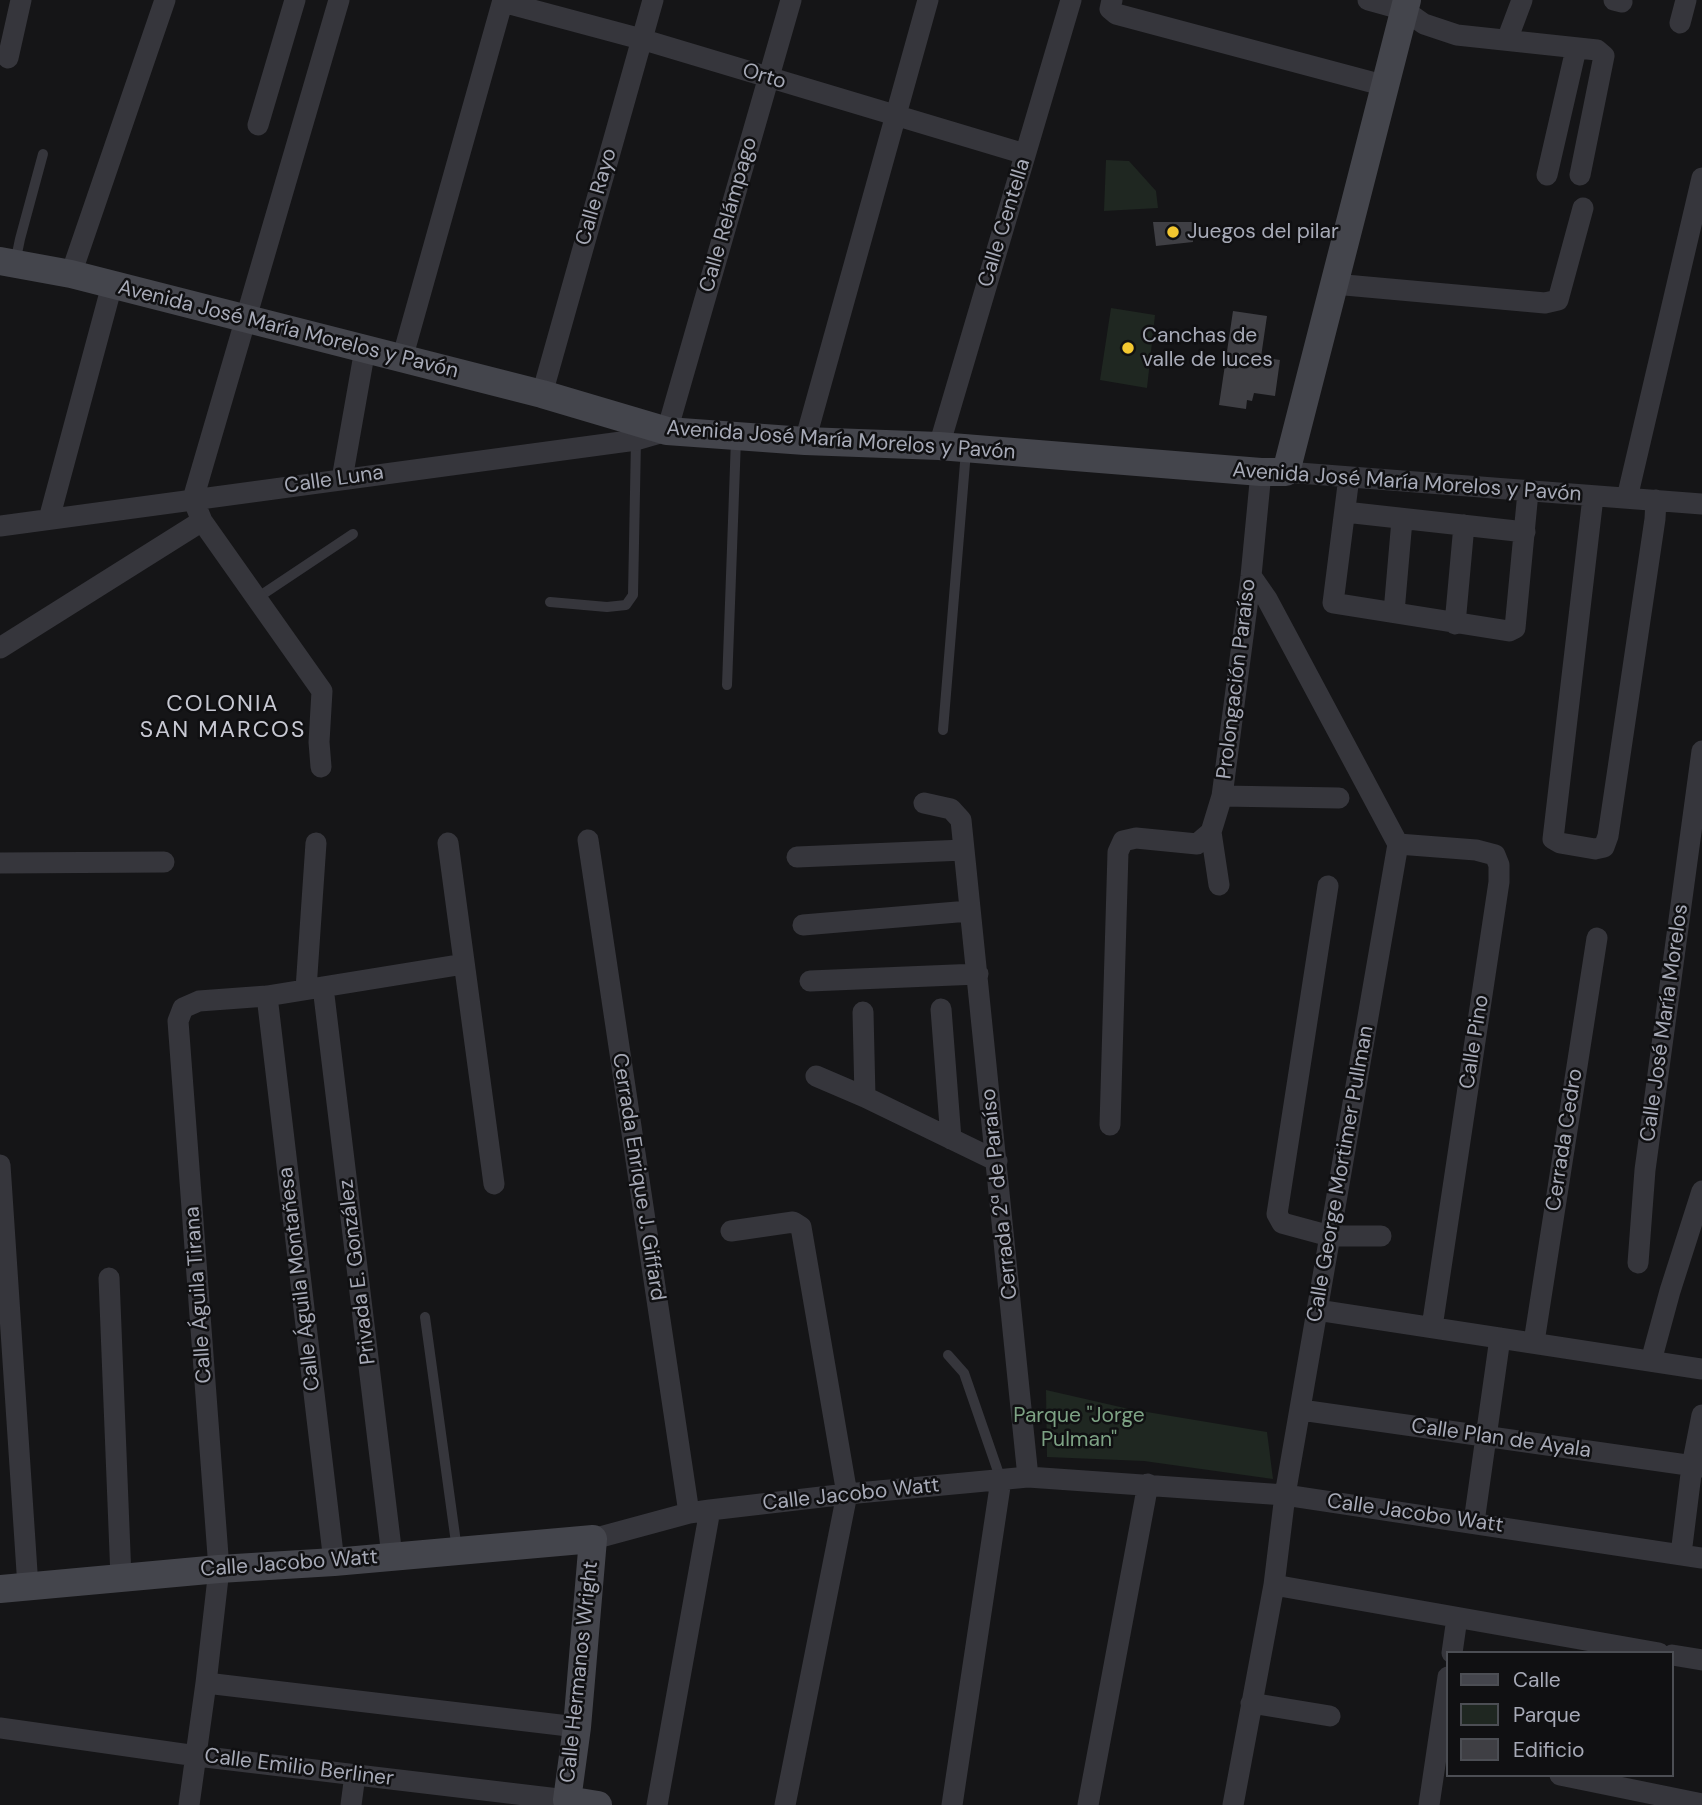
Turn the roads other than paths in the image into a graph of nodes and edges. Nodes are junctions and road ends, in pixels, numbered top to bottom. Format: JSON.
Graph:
{"nodes":[{"id":1,"x":21,"y":0,"type":"edge"},
{"id":2,"x":165,"y":0,"type":"edge"},
{"id":3,"x":295,"y":0,"type":"edge"},
{"id":4,"x":338,"y":0,"type":"edge"},
{"id":5,"x":653,"y":0,"type":"edge"},
{"id":6,"x":791,"y":0,"type":"edge"},
{"id":7,"x":928,"y":0,"type":"edge"},
{"id":8,"x":1071,"y":0,"type":"edge"},
{"id":9,"x":1112,"y":0,"type":"edge"},
{"id":10,"x":1368,"y":0,"type":"edge"},
{"id":11,"x":1521,"y":0,"type":"edge"},
{"id":12,"x":1686,"y":0,"type":"edge"},
{"id":13,"x":503,"y":1,"type":"edge"},
{"id":14,"x":1405,"y":5,"type":"edge"},
{"id":15,"x":1680,"y":23,"type":"dead end"},
{"id":16,"x":641,"y":39,"type":"junction"},
{"id":17,"x":1507,"y":40,"type":"junction"},
{"id":18,"x":1576,"y":49,"type":"junction"},
{"id":19,"x":8,"y":58,"type":"dead end"},
{"id":20,"x":769,"y":79,"type":"junction"},
{"id":21,"x":1385,"y":86,"type":"junction"},
{"id":22,"x":895,"y":115,"type":"junction"},
{"id":23,"x":258,"y":125,"type":"dead end"},
{"id":24,"x":43,"y":154,"type":"dead end"},
{"id":25,"x":1025,"y":155,"type":"junction"},
{"id":26,"x":1547,"y":175,"type":"dead end"},
{"id":27,"x":1580,"y":175,"type":"dead end"},
{"id":28,"x":1702,"y":178,"type":"edge"},
{"id":29,"x":1583,"y":208,"type":"dead end"},
{"id":30,"x":8,"y":262,"type":"edge"},
{"id":31,"x":71,"y":274,"type":"junction"},
{"id":32,"x":1334,"y":284,"type":"junction"},
{"id":33,"x":112,"y":285,"type":"junction"},
{"id":34,"x":244,"y":320,"type":"junction"},
{"id":35,"x":365,"y":349,"type":"junction"},
{"id":36,"x":402,"y":359,"type":"junction"},
{"id":37,"x":542,"y":394,"type":"junction"},
{"id":38,"x":667,"y":430,"type":"junction"},
{"id":39,"x":736,"y":436,"type":"junction"},
{"id":40,"x":636,"y":440,"type":"junction"},
{"id":41,"x":805,"y":441,"type":"junction"},
{"id":42,"x":953,"y":448,"type":"junction"},
{"id":43,"x":1274,"y":472,"type":"junction"},
{"id":44,"x":1349,"y":477,"type":"junction"},
{"id":45,"x":342,"y":479,"type":"junction"},
{"id":46,"x":1528,"y":492,"type":"junction"},
{"id":47,"x":1593,"y":497,"type":"junction"},
{"id":48,"x":1627,"y":498,"type":"junction"},
{"id":49,"x":193,"y":499,"type":"junction"},
{"id":50,"x":1656,"y":500,"type":"junction"},
{"id":51,"x":1702,"y":503,"type":"edge"},
{"id":52,"x":1345,"y":512,"type":"junction"},
{"id":53,"x":49,"y":519,"type":"junction"},
{"id":54,"x":1402,"y":520,"type":"junction"},
{"id":55,"x":201,"y":521,"type":"junction"},
{"id":56,"x":1464,"y":525,"type":"junction"},
{"id":57,"x":0,"y":526,"type":"edge"},
{"id":58,"x":1525,"y":532,"type":"junction"},
{"id":59,"x":353,"y":534,"type":"dead end"},
{"id":60,"x":1251,"y":576,"type":"junction"},
{"id":61,"x":257,"y":598,"type":"junction"},
{"id":62,"x":550,"y":602,"type":"dead end"},
{"id":63,"x":1394,"y":612,"type":"junction"},
{"id":64,"x":1455,"y":624,"type":"junction"},
{"id":65,"x":0,"y":648,"type":"edge"},
{"id":66,"x":727,"y":685,"type":"dead end"},
{"id":67,"x":943,"y":730,"type":"dead end"},
{"id":68,"x":1702,"y":751,"type":"edge"},
{"id":69,"x":321,"y":767,"type":"dead end"},
{"id":70,"x":1222,"y":796,"type":"junction"},
{"id":71,"x":1339,"y":798,"type":"dead end"},
{"id":72,"x":924,"y":803,"type":"dead end"},
{"id":73,"x":1211,"y":832,"type":"junction"},
{"id":74,"x":588,"y":840,"type":"dead end"},
{"id":75,"x":316,"y":843,"type":"dead end"},
{"id":76,"x":448,"y":843,"type":"dead end"},
{"id":77,"x":1398,"y":844,"type":"junction"},
{"id":78,"x":964,"y":850,"type":"junction"},
{"id":79,"x":797,"y":857,"type":"dead end"},
{"id":80,"x":164,"y":862,"type":"dead end"},
{"id":81,"x":0,"y":863,"type":"edge"},
{"id":82,"x":1219,"y":885,"type":"dead end"},
{"id":83,"x":1328,"y":886,"type":"dead end"},
{"id":84,"x":969,"y":911,"type":"junction"},
{"id":85,"x":803,"y":925,"type":"dead end"},
{"id":86,"x":1597,"y":938,"type":"dead end"},
{"id":87,"x":464,"y":964,"type":"junction"},
{"id":88,"x":978,"y":974,"type":"junction"},
{"id":89,"x":810,"y":981,"type":"dead end"},
{"id":90,"x":315,"y":988,"type":"junction"},
{"id":91,"x":267,"y":996,"type":"junction"},
{"id":92,"x":941,"y":1009,"type":"dead end"},
{"id":93,"x":863,"y":1012,"type":"dead end"},
{"id":94,"x":816,"y":1076,"type":"dead end"},
{"id":95,"x":865,"y":1097,"type":"junction"},
{"id":96,"x":1110,"y":1125,"type":"dead end"},
{"id":97,"x":951,"y":1139,"type":"junction"},
{"id":98,"x":997,"y":1161,"type":"junction"},
{"id":99,"x":0,"y":1165,"type":"edge"},
{"id":100,"x":494,"y":1184,"type":"dead end"},
{"id":101,"x":1702,"y":1191,"type":"edge"},
{"id":102,"x":731,"y":1231,"type":"dead end"},
{"id":103,"x":1330,"y":1236,"type":"junction"},
{"id":104,"x":1381,"y":1236,"type":"dead end"},
{"id":105,"x":1638,"y":1263,"type":"dead end"},
{"id":106,"x":109,"y":1278,"type":"dead end"},
{"id":107,"x":1317,"y":1310,"type":"junction"},
{"id":108,"x":425,"y":1317,"type":"dead end"},
{"id":109,"x":1432,"y":1327,"type":"junction"},
{"id":110,"x":1500,"y":1338,"type":"junction"},
{"id":111,"x":1534,"y":1342,"type":"junction"},
{"id":112,"x":948,"y":1355,"type":"dead end"},
{"id":113,"x":1651,"y":1361,"type":"junction"},
{"id":114,"x":1702,"y":1369,"type":"edge"},
{"id":115,"x":1301,"y":1410,"type":"junction"},
{"id":116,"x":1702,"y":1415,"type":"edge"},
{"id":117,"x":1486,"y":1437,"type":"junction"},
{"id":118,"x":1697,"y":1466,"type":"edge"},
{"id":119,"x":1028,"y":1476,"type":"junction"},
{"id":120,"x":1001,"y":1480,"type":"junction"},
{"id":121,"x":1148,"y":1484,"type":"junction"},
{"id":122,"x":847,"y":1494,"type":"junction"},
{"id":123,"x":1285,"y":1495,"type":"junction"},
{"id":124,"x":699,"y":1512,"type":"junction"},
{"id":125,"x":1474,"y":1522,"type":"junction"},
{"id":126,"x":593,"y":1539,"type":"junction"},
{"id":127,"x":457,"y":1551,"type":"junction"},
{"id":128,"x":392,"y":1556,"type":"junction"},
{"id":129,"x":1692,"y":1556,"type":"edge"},
{"id":130,"x":334,"y":1562,"type":"junction"},
{"id":131,"x":219,"y":1569,"type":"junction"},
{"id":132,"x":121,"y":1578,"type":"junction"},
{"id":133,"x":1274,"y":1585,"type":"junction"},
{"id":134,"x":28,"y":1587,"type":"junction"},
{"id":135,"x":0,"y":1589,"type":"edge"},
{"id":136,"x":1457,"y":1618,"type":"junction"},
{"id":137,"x":1452,"y":1651,"type":"edge"},
{"id":138,"x":1646,"y":1651,"type":"edge"},
{"id":139,"x":1674,"y":1655,"type":"edge"},
{"id":140,"x":1702,"y":1660,"type":"edge"},
{"id":141,"x":206,"y":1683,"type":"junction"},
{"id":142,"x":1446,"y":1690,"type":"edge"},
{"id":143,"x":1251,"y":1703,"type":"junction"},
{"id":144,"x":1330,"y":1716,"type":"dead end"},
{"id":145,"x":577,"y":1727,"type":"junction"},
{"id":146,"x":0,"y":1728,"type":"edge"},
{"id":147,"x":197,"y":1756,"type":"junction"},
{"id":148,"x":355,"y":1775,"type":"junction"},
{"id":149,"x":1570,"y":1777,"type":"edge"},
{"id":150,"x":1635,"y":1790,"type":"edge"},
{"id":151,"x":566,"y":1802,"type":"edge"},
{"id":152,"x":1702,"y":1804,"type":"edge"},
{"id":153,"x":189,"y":1805,"type":"edge"},
{"id":154,"x":351,"y":1805,"type":"edge"},
{"id":155,"x":598,"y":1805,"type":"edge"},
{"id":156,"x":657,"y":1805,"type":"edge"},
{"id":157,"x":785,"y":1805,"type":"edge"},
{"id":158,"x":952,"y":1805,"type":"edge"},
{"id":159,"x":1088,"y":1805,"type":"edge"},
{"id":160,"x":1233,"y":1805,"type":"edge"},
{"id":161,"x":1429,"y":1805,"type":"edge"}],
"edges":[{"from":1,"to":19,"type":"street"},
{"from":2,"to":31,"type":"street"},
{"from":3,"to":23,"type":"street"},
{"from":4,"to":34,"type":"street"},
{"from":5,"to":16,"type":"street","name":"Calle Rayo"},
{"from":6,"to":20,"type":"street","name":"Calle Relámpago"},
{"from":7,"to":22,"type":"street"},
{"from":8,"to":25,"type":"street","name":"Calle Centella"},
{"from":9,"to":21,"type":"street"},
{"from":10,"to":14,"type":"street"},
{"from":11,"to":17,"type":"street"},
{"from":12,"to":15,"type":"street"},
{"from":13,"to":16,"type":"street","name":"Orto"},
{"from":13,"to":36,"type":"street"},
{"from":14,"to":17,"type":"street"},
{"from":14,"to":21,"type":"street"},
{"from":16,"to":20,"type":"street","name":"Orto"},
{"from":16,"to":37,"type":"street","name":"Calle Rayo"},
{"from":17,"to":18,"type":"street"},
{"from":18,"to":26,"type":"street"},
{"from":18,"to":27,"type":"street"},
{"from":20,"to":22,"type":"street","name":"Orto"},
{"from":20,"to":38,"type":"street","name":"Calle Relámpago"},
{"from":21,"to":32,"type":"street"},
{"from":22,"to":25,"type":"street","name":"Orto"},
{"from":22,"to":41,"type":"street"},
{"from":24,"to":30,"type":"lane"},
{"from":25,"to":42,"type":"street","name":"Calle Centella"},
{"from":28,"to":48,"type":"street"},
{"from":29,"to":32,"type":"street"},
{"from":30,"to":31,"type":"street","name":"Avenida José María Morelos y Pavón"},
{"from":31,"to":33,"type":"street","name":"Avenida José María Morelos y Pavón"},
{"from":32,"to":43,"type":"street"},
{"from":33,"to":34,"type":"street","name":"Avenida José María Morelos y Pavón"},
{"from":33,"to":53,"type":"street"},
{"from":34,"to":35,"type":"street","name":"Avenida José María Morelos y Pavón"},
{"from":34,"to":49,"type":"street"},
{"from":35,"to":36,"type":"street","name":"Avenida José María Morelos y Pavón"},
{"from":35,"to":45,"type":"street"},
{"from":36,"to":37,"type":"street","name":"Avenida José María Morelos y Pavón"},
{"from":37,"to":38,"type":"street","name":"Avenida José María Morelos y Pavón"},
{"from":38,"to":39,"type":"street","name":"Avenida José María Morelos y Pavón"},
{"from":38,"to":40,"type":"street","name":"Calle Luna"},
{"from":39,"to":41,"type":"street","name":"Avenida José María Morelos y Pavón"},
{"from":39,"to":66,"type":"lane"},
{"from":40,"to":45,"type":"street","name":"Calle Luna"},
{"from":40,"to":62,"type":"lane"},
{"from":41,"to":42,"type":"street","name":"Avenida José María Morelos y Pavón"},
{"from":42,"to":43,"type":"street","name":"Avenida José María Morelos y Pavón"},
{"from":42,"to":67,"type":"lane"},
{"from":43,"to":44,"type":"street","name":"Avenida José María Morelos y Pavón"},
{"from":43,"to":60,"type":"street","name":"Prolongación Paraíso"},
{"from":44,"to":46,"type":"street","name":"Avenida José María Morelos y Pavón"},
{"from":44,"to":52,"type":"street"},
{"from":45,"to":49,"type":"street","name":"Calle Luna"},
{"from":46,"to":47,"type":"street","name":"Avenida José María Morelos y Pavón"},
{"from":46,"to":58,"type":"street"},
{"from":47,"to":48,"type":"street","name":"Avenida José María Morelos y Pavón"},
{"from":47,"to":50,"type":"street"},
{"from":48,"to":50,"type":"street","name":"Avenida José María Morelos y Pavón"},
{"from":49,"to":53,"type":"street","name":"Calle Luna"},
{"from":49,"to":55,"type":"street"},
{"from":50,"to":51,"type":"street","name":"Avenida José María Morelos y Pavón"},
{"from":52,"to":54,"type":"street"},
{"from":52,"to":63,"type":"street"},
{"from":53,"to":57,"type":"street","name":"Calle Luna"},
{"from":54,"to":56,"type":"street"},
{"from":54,"to":63,"type":"street"},
{"from":55,"to":61,"type":"street"},
{"from":55,"to":65,"type":"street"},
{"from":56,"to":58,"type":"street"},
{"from":56,"to":64,"type":"street"},
{"from":58,"to":64,"type":"street"},
{"from":59,"to":61,"type":"lane"},
{"from":60,"to":70,"type":"street","name":"Prolongación Paraíso"},
{"from":60,"to":77,"type":"street"},
{"from":61,"to":69,"type":"street"},
{"from":63,"to":64,"type":"street"},
{"from":68,"to":105,"type":"street","name":"Calle José María Morelos"},
{"from":70,"to":71,"type":"street"},
{"from":70,"to":73,"type":"street","name":"Prolongación Paraíso"},
{"from":72,"to":78,"type":"street","name":"Cerrada 2ª de Paraíso"},
{"from":73,"to":82,"type":"street","name":"Prolongación Paraíso"},
{"from":73,"to":96,"type":"street"},
{"from":74,"to":124,"type":"street","name":"Cerrada Enrique J. Giffard"},
{"from":75,"to":90,"type":"street","name":"Privada E. González"},
{"from":76,"to":87,"type":"street"},
{"from":77,"to":103,"type":"street","name":"Calle George Mortimer Pullman"},
{"from":77,"to":109,"type":"street","name":"Calle Pino"},
{"from":78,"to":79,"type":"street"},
{"from":78,"to":84,"type":"street","name":"Cerrada 2ª de Paraíso"},
{"from":80,"to":81,"type":"street"},
{"from":83,"to":103,"type":"street"},
{"from":84,"to":85,"type":"street"},
{"from":84,"to":88,"type":"street","name":"Cerrada 2ª de Paraíso"},
{"from":86,"to":111,"type":"street","name":"Cerrada Cedro"},
{"from":87,"to":90,"type":"street"},
{"from":87,"to":100,"type":"street"},
{"from":88,"to":89,"type":"street"},
{"from":88,"to":98,"type":"street","name":"Cerrada 2ª de Paraíso"},
{"from":90,"to":91,"type":"street"},
{"from":90,"to":128,"type":"street","name":"Privada E. González"},
{"from":91,"to":130,"type":"street","name":"Calle Águila Montañesa"},
{"from":91,"to":131,"type":"street","name":"Calle Águila Tirana"},
{"from":92,"to":97,"type":"street"},
{"from":93,"to":95,"type":"street"},
{"from":94,"to":95,"type":"street"},
{"from":95,"to":97,"type":"street"},
{"from":97,"to":98,"type":"street"},
{"from":98,"to":119,"type":"street","name":"Cerrada 2ª de Paraíso"},
{"from":99,"to":134,"type":"street"},
{"from":101,"to":113,"type":"street"},
{"from":102,"to":122,"type":"street"},
{"from":103,"to":104,"type":"street"},
{"from":103,"to":107,"type":"street","name":"Calle George Mortimer Pullman"},
{"from":106,"to":132,"type":"street"},
{"from":107,"to":109,"type":"street"},
{"from":107,"to":115,"type":"street","name":"Calle George Mortimer Pullman"},
{"from":108,"to":127,"type":"lane"},
{"from":109,"to":110,"type":"street"},
{"from":110,"to":111,"type":"street"},
{"from":110,"to":117,"type":"street"},
{"from":111,"to":113,"type":"street"},
{"from":112,"to":120,"type":"lane"},
{"from":113,"to":114,"type":"street"},
{"from":115,"to":117,"type":"street","name":"Calle Plan de Ayala"},
{"from":115,"to":123,"type":"street","name":"Calle George Mortimer Pullman"},
{"from":116,"to":118,"type":"street"},
{"from":117,"to":118,"type":"street","name":"Calle Plan de Ayala"},
{"from":117,"to":125,"type":"street"},
{"from":118,"to":129,"type":"street"},
{"from":119,"to":120,"type":"street","name":"Calle Jacobo Watt"},
{"from":119,"to":121,"type":"street","name":"Calle Jacobo Watt"},
{"from":120,"to":122,"type":"street","name":"Calle Jacobo Watt"},
{"from":120,"to":158,"type":"street"},
{"from":121,"to":123,"type":"street","name":"Calle Jacobo Watt"},
{"from":121,"to":159,"type":"street"},
{"from":122,"to":124,"type":"street","name":"Calle Jacobo Watt"},
{"from":122,"to":157,"type":"street"},
{"from":123,"to":125,"type":"street","name":"Calle Jacobo Watt"},
{"from":123,"to":133,"type":"street","name":"Calle George Mortimer Pullman"},
{"from":124,"to":126,"type":"street","name":"Calle Jacobo Watt"},
{"from":124,"to":156,"type":"street","name":"Cerrada Enrique J. Giffard"},
{"from":125,"to":129,"type":"street","name":"Calle Jacobo Watt"},
{"from":126,"to":127,"type":"street","name":"Calle Jacobo Watt"},
{"from":126,"to":145,"type":"street","name":"Calle Hermanos Wright"},
{"from":127,"to":128,"type":"street","name":"Calle Jacobo Watt"},
{"from":128,"to":130,"type":"street","name":"Calle Jacobo Watt"},
{"from":130,"to":131,"type":"street","name":"Calle Jacobo Watt"},
{"from":131,"to":132,"type":"street","name":"Calle Jacobo Watt"},
{"from":131,"to":141,"type":"street","name":"Calle Águila Tirana"},
{"from":132,"to":134,"type":"street","name":"Calle Jacobo Watt"},
{"from":133,"to":136,"type":"street"},
{"from":133,"to":143,"type":"street","name":"Calle George Mortimer Pullman"},
{"from":134,"to":135,"type":"street","name":"Calle Jacobo Watt"},
{"from":136,"to":137,"type":"street"},
{"from":136,"to":138,"type":"street"},
{"from":139,"to":140,"type":"street"},
{"from":141,"to":145,"type":"street"},
{"from":141,"to":147,"type":"street","name":"Calle Águila Tirana"},
{"from":142,"to":161,"type":"street"},
{"from":143,"to":144,"type":"street"},
{"from":143,"to":160,"type":"street","name":"Calle George Mortimer Pullman"},
{"from":145,"to":151,"type":"street","name":"Calle Hermanos Wright"},
{"from":146,"to":147,"type":"street","name":"Calle Emilio Berliner"},
{"from":147,"to":148,"type":"street","name":"Calle Emilio Berliner"},
{"from":147,"to":153,"type":"street","name":"Calle Águila Tirana"},
{"from":148,"to":151,"type":"street","name":"Calle Emilio Berliner"},
{"from":148,"to":154,"type":"street"},
{"from":149,"to":150,"type":"street"},
{"from":150,"to":152,"type":"street"},
{"from":151,"to":155,"type":"street","name":"Calle Emilio Berliner"}]}
